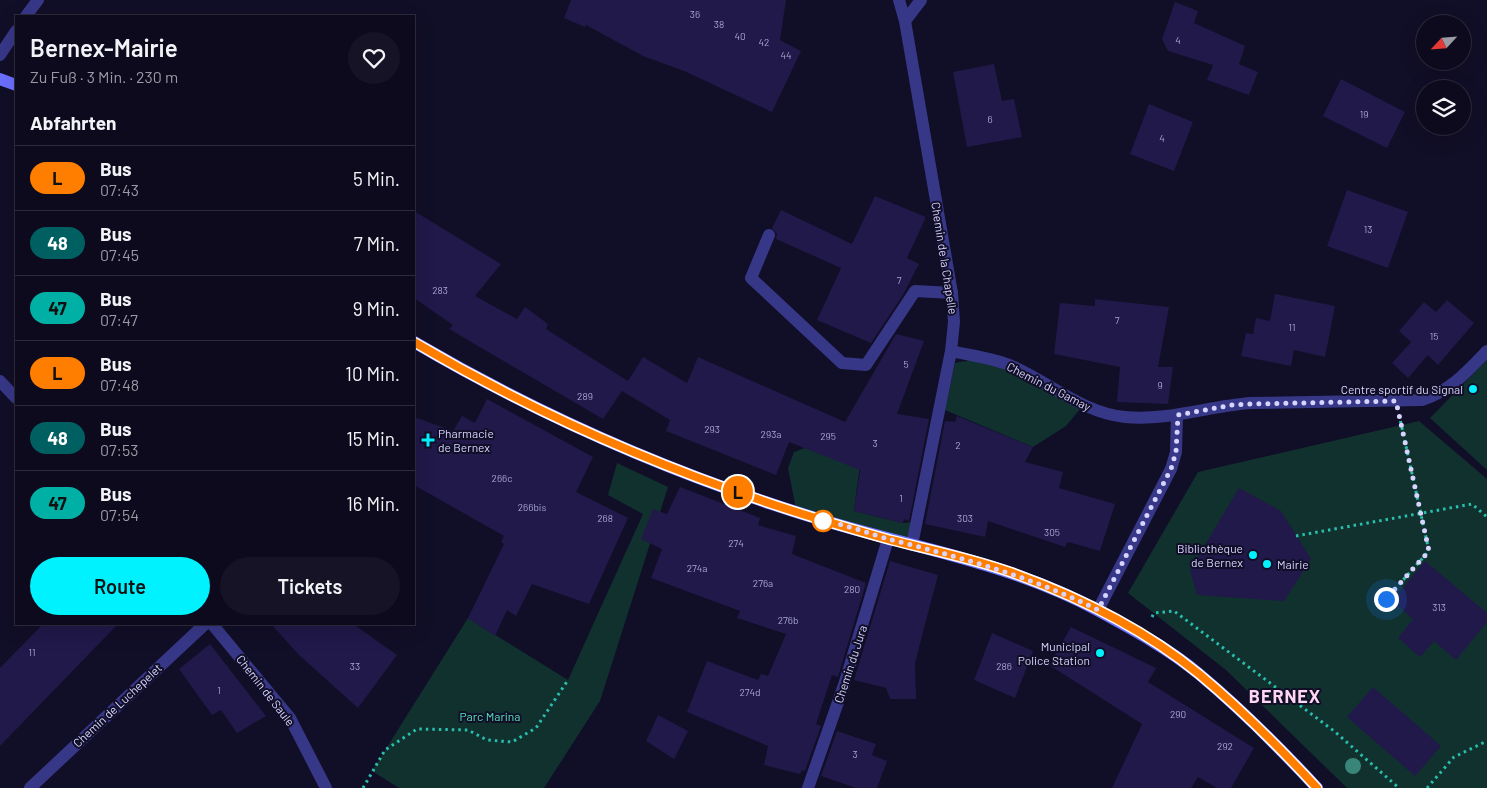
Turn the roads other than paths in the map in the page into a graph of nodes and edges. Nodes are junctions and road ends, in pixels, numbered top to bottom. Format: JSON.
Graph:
{"nodes":[{"id":1,"x":38,"y":0,"type":"edge"},
{"id":2,"x":899,"y":0,"type":"edge"},
{"id":3,"x":921,"y":0,"type":"edge"},
{"id":4,"x":27,"y":15,"type":"edge"},
{"id":5,"x":905,"y":21,"type":"junction"},
{"id":6,"x":15,"y":32,"type":"edge"},
{"id":7,"x":0,"y":55,"type":"edge"},
{"id":8,"x":0,"y":79,"type":"edge"},
{"id":9,"x":15,"y":85,"type":"edge"},
{"id":10,"x":769,"y":235,"type":"dead end"},
{"id":11,"x":952,"y":293,"type":"junction"},
{"id":12,"x":415,"y":343,"type":"edge"},
{"id":13,"x":951,"y":351,"type":"junction"},
{"id":14,"x":1487,"y":351,"type":"edge"},
{"id":15,"x":0,"y":381,"type":"edge"},
{"id":16,"x":15,"y":397,"type":"edge"},
{"id":17,"x":1178,"y":415,"type":"junction"},
{"id":18,"x":888,"y":539,"type":"junction"},
{"id":19,"x":912,"y":545,"type":"junction"},
{"id":20,"x":1098,"y":610,"type":"junction"},
{"id":21,"x":203,"y":625,"type":"edge"},
{"id":22,"x":213,"y":625,"type":"edge"},
{"id":23,"x":30,"y":788,"type":"edge"},
{"id":24,"x":326,"y":788,"type":"edge"},
{"id":25,"x":808,"y":788,"type":"edge"},
{"id":26,"x":1317,"y":788,"type":"edge"}],
"edges":[{"from":1,"to":4,"type":"street"},
{"from":2,"to":5,"type":"street","name":"Chemin de la Chapelle"},
{"from":3,"to":5,"type":"street"},
{"from":5,"to":11,"type":"street","name":"Chemin de la Chapelle"},
{"from":6,"to":7,"type":"street"},
{"from":8,"to":9,"type":"street"},
{"from":10,"to":11,"type":"street"},
{"from":11,"to":13,"type":"street","name":"Chemin de la Chapelle"},
{"from":12,"to":18,"type":"street"},
{"from":13,"to":17,"type":"street","name":"Chemin du Gamay"},
{"from":13,"to":19,"type":"street","name":"Chemin de la Chapelle"},
{"from":14,"to":17,"type":"street","name":"Chemin du Gamay"},
{"from":15,"to":16,"type":"street"},
{"from":17,"to":20,"type":"street"},
{"from":18,"to":19,"type":"street"},
{"from":18,"to":25,"type":"street","name":"Chemin du Jura"},
{"from":19,"to":20,"type":"street"},
{"from":20,"to":26,"type":"street"},
{"from":21,"to":23,"type":"street","name":"Chemin de Luchepelet"},
{"from":22,"to":24,"type":"street","name":"Chemin de Saule"}]}
